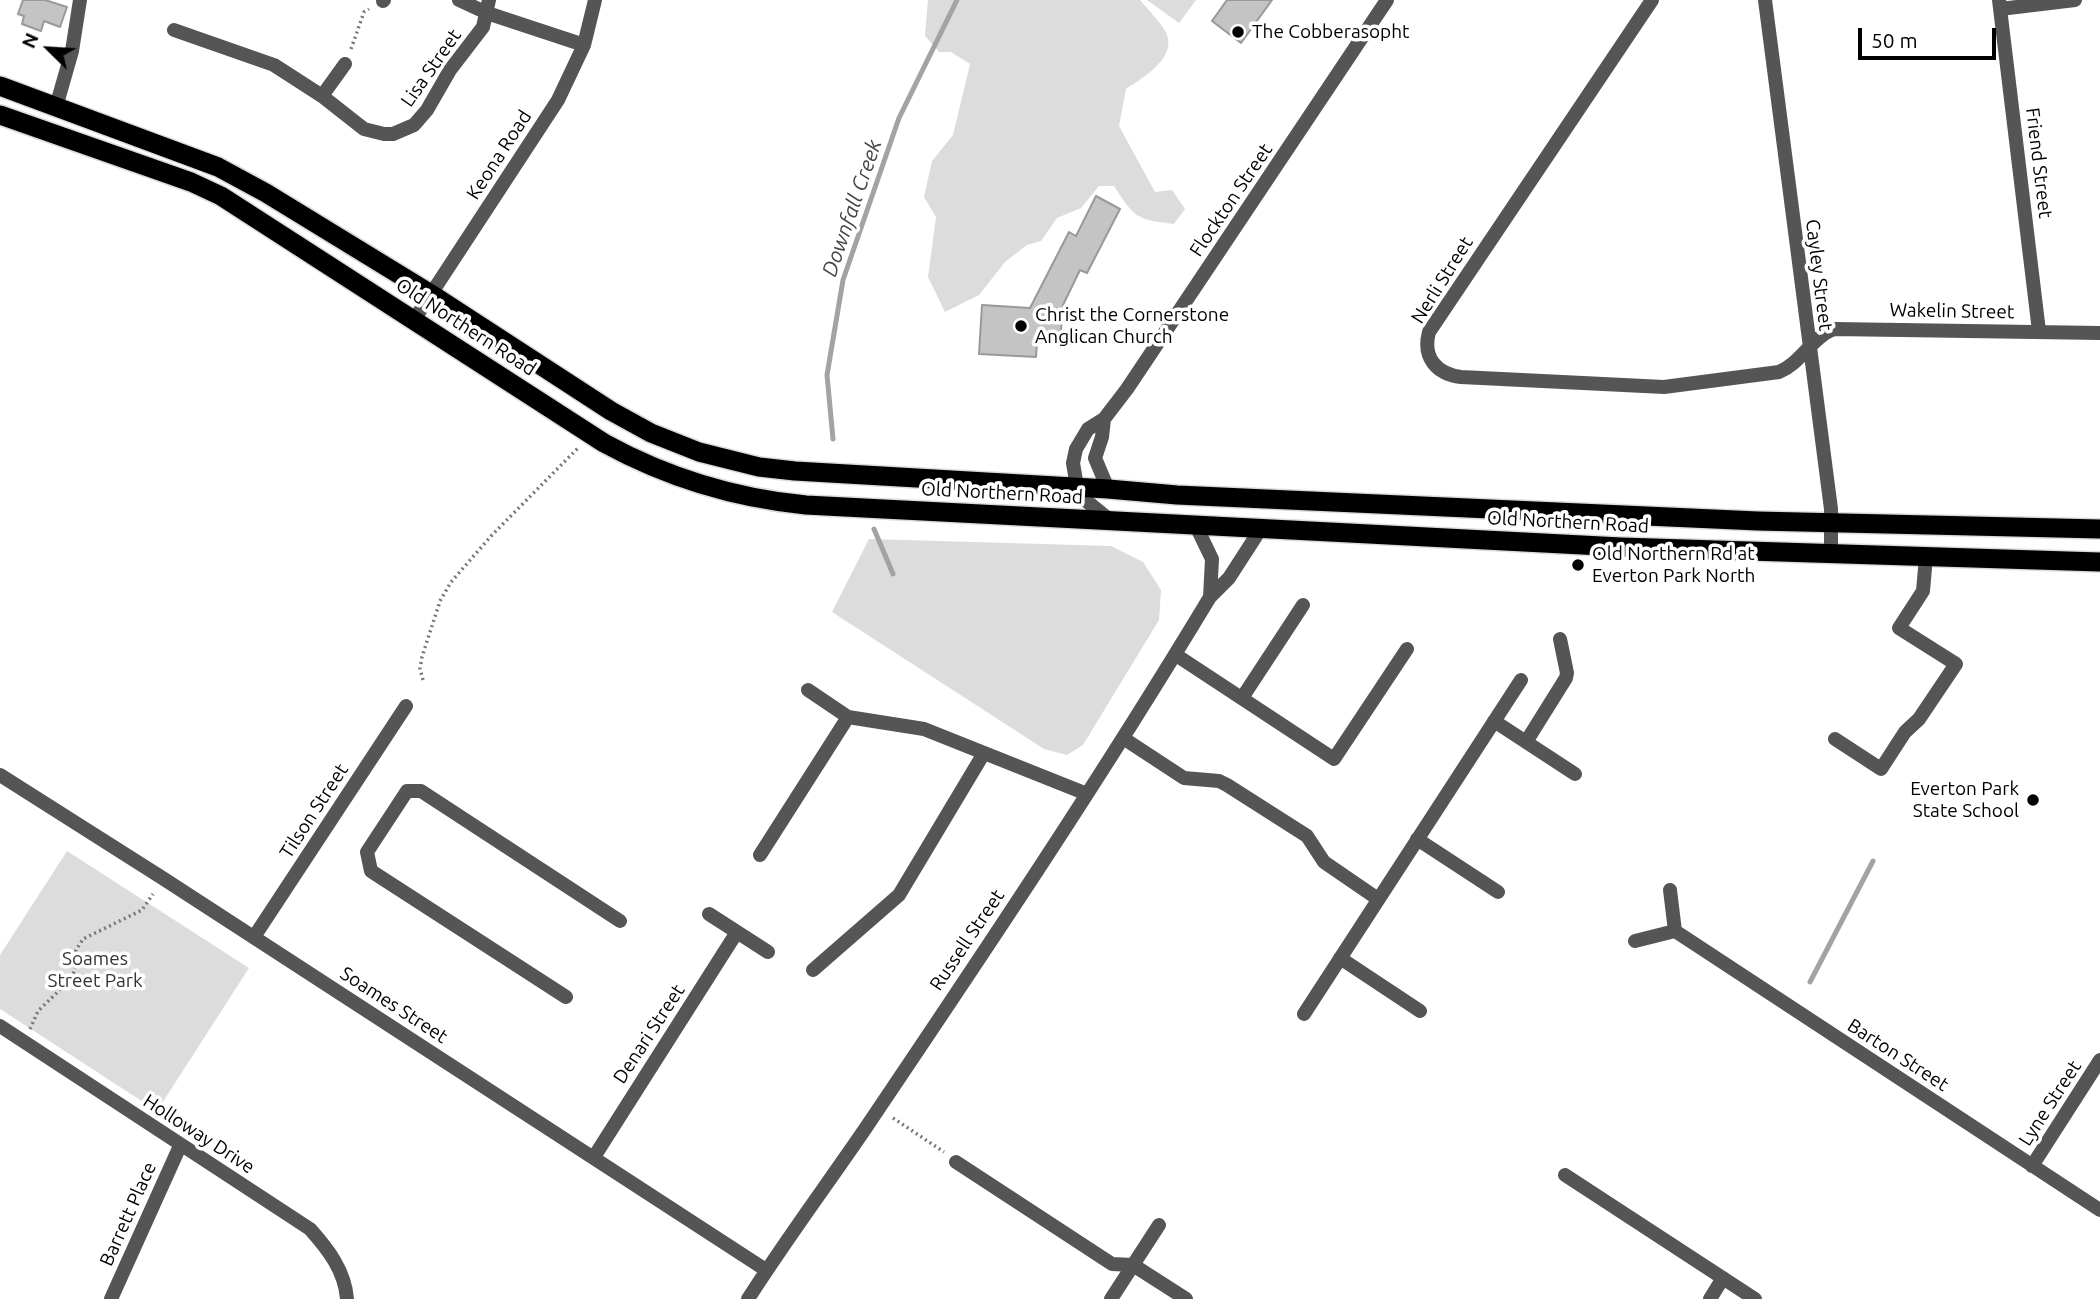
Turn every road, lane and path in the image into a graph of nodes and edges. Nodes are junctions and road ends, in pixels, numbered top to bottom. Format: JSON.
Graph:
{"nodes":[{"id":1,"x":80,"y":0,"type":"edge"},
{"id":2,"x":459,"y":0,"type":"edge"},
{"id":3,"x":595,"y":0,"type":"edge"},
{"id":4,"x":1387,"y":0,"type":"edge"},
{"id":5,"x":1652,"y":0,"type":"edge"},
{"id":6,"x":1765,"y":0,"type":"edge"},
{"id":7,"x":2074,"y":0,"type":"edge"},
{"id":8,"x":383,"y":1,"type":"edge"},
{"id":9,"x":2000,"y":5,"type":"edge"},
{"id":10,"x":488,"y":7,"type":"edge"},
{"id":11,"x":174,"y":30,"type":"dead end"},
{"id":12,"x":584,"y":45,"type":"junction"},
{"id":13,"x":345,"y":64,"type":"joint"},
{"id":14,"x":0,"y":86,"type":"edge"},
{"id":15,"x":322,"y":96,"type":"junction"},
{"id":16,"x":56,"y":107,"type":"junction"},
{"id":17,"x":0,"y":115,"type":"edge"},
{"id":18,"x":431,"y":293,"type":"junction"},
{"id":19,"x":414,"y":320,"type":"junction"},
{"id":20,"x":2039,"y":331,"type":"junction"},
{"id":21,"x":2100,"y":333,"type":"edge"},
{"id":22,"x":1809,"y":348,"type":"junction"},
{"id":23,"x":1104,"y":419,"type":"junction"},
{"id":24,"x":578,"y":448,"type":"dead end"},
{"id":25,"x":1077,"y":487,"type":"junction"},
{"id":26,"x":1108,"y":489,"type":"junction"},
{"id":27,"x":1758,"y":521,"type":"junction"},
{"id":28,"x":1831,"y":522,"type":"junction"},
{"id":29,"x":1114,"y":523,"type":"junction"},
{"id":30,"x":1195,"y":526,"type":"junction"},
{"id":31,"x":1260,"y":530,"type":"junction"},
{"id":32,"x":2100,"y":530,"type":"edge"},
{"id":33,"x":1775,"y":553,"type":"junction"},
{"id":34,"x":1831,"y":555,"type":"junction"},
{"id":35,"x":1926,"y":557,"type":"junction"},
{"id":36,"x":2100,"y":562,"type":"edge"},
{"id":37,"x":1210,"y":597,"type":"junction"},
{"id":38,"x":1303,"y":605,"type":"dead end"},
{"id":39,"x":1560,"y":639,"type":"dead end"},
{"id":40,"x":1407,"y":649,"type":"dead end"},
{"id":41,"x":1176,"y":654,"type":"junction"},
{"id":42,"x":423,"y":680,"type":"dead end"},
{"id":43,"x":1521,"y":680,"type":"dead end"},
{"id":44,"x":807,"y":690,"type":"dead end"},
{"id":45,"x":1242,"y":698,"type":"junction"},
{"id":46,"x":406,"y":706,"type":"dead end"},
{"id":47,"x":848,"y":717,"type":"junction"},
{"id":48,"x":1494,"y":721,"type":"junction"},
{"id":49,"x":1123,"y":738,"type":"junction"},
{"id":50,"x":1835,"y":739,"type":"dead end"},
{"id":51,"x":1526,"y":742,"type":"junction"},
{"id":52,"x":984,"y":753,"type":"junction"},
{"id":53,"x":1575,"y":774,"type":"dead end"},
{"id":54,"x":0,"y":775,"type":"edge"},
{"id":55,"x":1087,"y":794,"type":"junction"},
{"id":56,"x":1417,"y":839,"type":"junction"},
{"id":57,"x":760,"y":855,"type":"dead end"},
{"id":58,"x":1670,"y":890,"type":"dead end"},
{"id":59,"x":1498,"y":892,"type":"dead end"},
{"id":60,"x":153,"y":894,"type":"dead end"},
{"id":61,"x":1378,"y":899,"type":"junction"},
{"id":62,"x":709,"y":914,"type":"dead end"},
{"id":63,"x":620,"y":921,"type":"dead end"},
{"id":64,"x":1675,"y":931,"type":"junction"},
{"id":65,"x":737,"y":932,"type":"junction"},
{"id":66,"x":254,"y":937,"type":"junction"},
{"id":67,"x":1635,"y":941,"type":"dead end"},
{"id":68,"x":768,"y":952,"type":"dead end"},
{"id":69,"x":1340,"y":958,"type":"junction"},
{"id":70,"x":813,"y":970,"type":"dead end"},
{"id":71,"x":566,"y":997,"type":"dead end"},
{"id":72,"x":1420,"y":1011,"type":"dead end"},
{"id":73,"x":1304,"y":1014,"type":"dead end"},
{"id":74,"x":0,"y":1026,"type":"edge"},
{"id":75,"x":25,"y":1041,"type":"junction"},
{"id":76,"x":2100,"y":1060,"type":"edge"},
{"id":77,"x":893,"y":1118,"type":"dead end"},
{"id":78,"x":180,"y":1146,"type":"junction"},
{"id":79,"x":594,"y":1157,"type":"junction"},
{"id":80,"x":956,"y":1163,"type":"joint"},
{"id":81,"x":2032,"y":1166,"type":"junction"},
{"id":82,"x":1565,"y":1175,"type":"dead end"},
{"id":83,"x":2100,"y":1210,"type":"edge"},
{"id":84,"x":1159,"y":1225,"type":"dead end"},
{"id":85,"x":1133,"y":1265,"type":"junction"},
{"id":86,"x":766,"y":1270,"type":"junction"},
{"id":87,"x":1723,"y":1278,"type":"junction"},
{"id":88,"x":111,"y":1299,"type":"edge"},
{"id":89,"x":347,"y":1299,"type":"edge"},
{"id":90,"x":748,"y":1299,"type":"edge"},
{"id":91,"x":1111,"y":1299,"type":"edge"},
{"id":92,"x":1185,"y":1299,"type":"edge"},
{"id":93,"x":1710,"y":1299,"type":"edge"},
{"id":94,"x":1755,"y":1299,"type":"edge"}],
"edges":[{"from":1,"to":16,"type":"street"},
{"from":2,"to":10,"type":"street"},
{"from":3,"to":12,"type":"street","name":"Keona Road"},
{"from":4,"to":23,"type":"street","name":"Flockton Street"},
{"from":5,"to":22,"type":"street","name":"Nerli Street"},
{"from":6,"to":22,"type":"street","name":"Cayley Street"},
{"from":7,"to":9,"type":"street"},
{"from":8,"to":13,"type":"path"},
{"from":9,"to":20,"type":"street","name":"Friend Street"},
{"from":10,"to":12,"type":"street"},
{"from":10,"to":15,"type":"street","name":"Lisa Street"},
{"from":11,"to":15,"type":"street","name":"Lisa Street"},
{"from":12,"to":18,"type":"street","name":"Keona Road"},
{"from":13,"to":15,"type":"street"},
{"from":14,"to":16,"type":"highway","name":"Old Northern Road"},
{"from":16,"to":18,"type":"highway","name":"Old Northern Road"},
{"from":17,"to":19,"type":"highway","name":"Old Northern Road"},
{"from":18,"to":19,"type":"street","name":"Keona Road"},
{"from":18,"to":25,"type":"highway","name":"Old Northern Road"},
{"from":19,"to":29,"type":"highway","name":"Old Northern Road"},
{"from":20,"to":21,"type":"street","name":"Wakelin Street"},
{"from":20,"to":22,"type":"street","name":"Wakelin Street"},
{"from":22,"to":28,"type":"street","name":"Cayley Street"},
{"from":23,"to":25,"type":"street","name":"Flockton Street"},
{"from":23,"to":26,"type":"street","name":"Flockton Street"},
{"from":24,"to":42,"type":"path"},
{"from":25,"to":26,"type":"highway","name":"Old Northern Road"},
{"from":25,"to":29,"type":"street"},
{"from":26,"to":27,"type":"highway","name":"Old Northern Road"},
{"from":27,"to":28,"type":"highway","name":"Old Northern Road"},
{"from":27,"to":33,"type":"highway"},
{"from":28,"to":32,"type":"highway","name":"Old Northern Road"},
{"from":28,"to":34,"type":"street","name":"Cayley Street"},
{"from":29,"to":30,"type":"highway","name":"Old Northern Road"},
{"from":30,"to":31,"type":"highway","name":"Old Northern Road"},
{"from":30,"to":37,"type":"street","name":"Russell Street"},
{"from":31,"to":33,"type":"highway","name":"Old Northern Road"},
{"from":31,"to":37,"type":"street","name":"Russell Street"},
{"from":33,"to":34,"type":"highway","name":"Old Northern Road"},
{"from":34,"to":35,"type":"highway","name":"Old Northern Road"},
{"from":35,"to":36,"type":"highway","name":"Old Northern Road"},
{"from":35,"to":50,"type":"street"},
{"from":37,"to":41,"type":"street","name":"Russell Street"},
{"from":38,"to":45,"type":"street"},
{"from":39,"to":51,"type":"street"},
{"from":40,"to":45,"type":"street"},
{"from":41,"to":45,"type":"street"},
{"from":41,"to":49,"type":"street","name":"Russell Street"},
{"from":43,"to":48,"type":"street"},
{"from":44,"to":47,"type":"street"},
{"from":46,"to":66,"type":"street","name":"Tilson Street"},
{"from":47,"to":52,"type":"street"},
{"from":47,"to":57,"type":"street"},
{"from":48,"to":51,"type":"street"},
{"from":48,"to":56,"type":"street"},
{"from":49,"to":55,"type":"street","name":"Russell Street"},
{"from":49,"to":61,"type":"street"},
{"from":51,"to":53,"type":"street"},
{"from":52,"to":55,"type":"street"},
{"from":52,"to":70,"type":"street"},
{"from":54,"to":66,"type":"street","name":"Soames Street"},
{"from":55,"to":86,"type":"street","name":"Russell Street"},
{"from":56,"to":59,"type":"street"},
{"from":56,"to":61,"type":"street"},
{"from":58,"to":64,"type":"street"},
{"from":60,"to":75,"type":"path"},
{"from":61,"to":69,"type":"street"},
{"from":62,"to":65,"type":"street"},
{"from":63,"to":71,"type":"street"},
{"from":64,"to":67,"type":"street"},
{"from":64,"to":81,"type":"street","name":"Barton Street"},
{"from":65,"to":68,"type":"street"},
{"from":65,"to":79,"type":"street","name":"Denari Street"},
{"from":66,"to":79,"type":"street","name":"Soames Street"},
{"from":69,"to":72,"type":"street"},
{"from":69,"to":73,"type":"street"},
{"from":74,"to":75,"type":"street","name":"Holloway Drive"},
{"from":75,"to":78,"type":"street","name":"Holloway Drive"},
{"from":76,"to":81,"type":"street","name":"Lyne Street"},
{"from":77,"to":80,"type":"path"},
{"from":78,"to":88,"type":"street","name":"Barrett Place"},
{"from":78,"to":89,"type":"street","name":"Holloway Drive"},
{"from":79,"to":86,"type":"street","name":"Soames Street"},
{"from":80,"to":85,"type":"street"},
{"from":81,"to":83,"type":"street","name":"Barton Street"},
{"from":82,"to":87,"type":"street"},
{"from":84,"to":85,"type":"street"},
{"from":85,"to":91,"type":"street"},
{"from":85,"to":92,"type":"street"},
{"from":86,"to":90,"type":"street","name":"Russell Street"},
{"from":87,"to":93,"type":"street"},
{"from":87,"to":94,"type":"street"}]}
